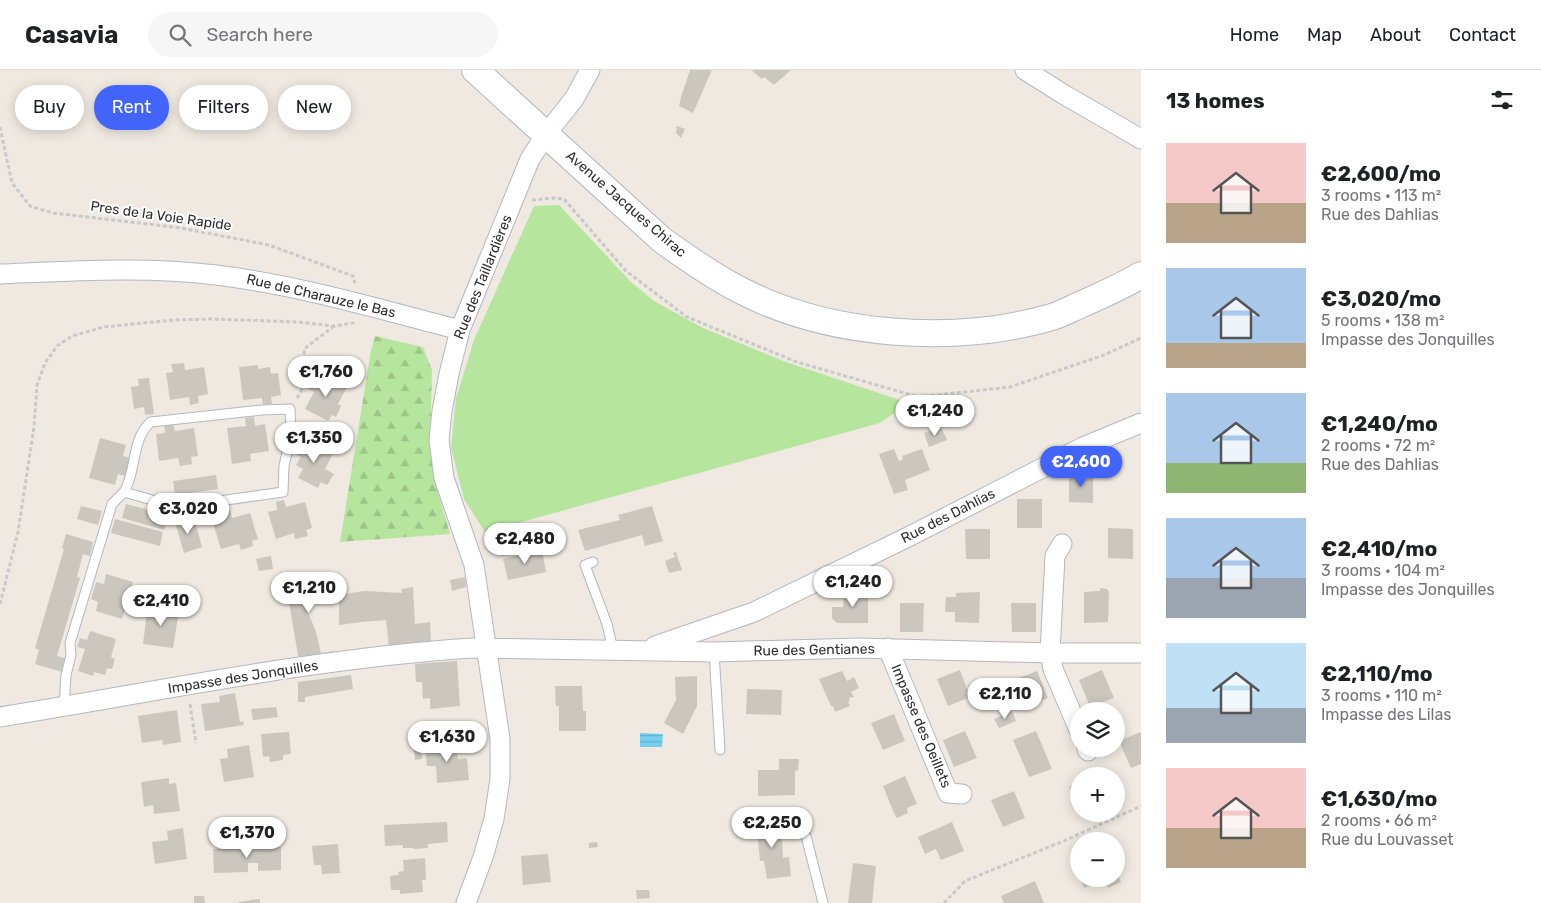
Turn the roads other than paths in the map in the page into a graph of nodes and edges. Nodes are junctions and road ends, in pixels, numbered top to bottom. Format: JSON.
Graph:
{"nodes":[{"id":1,"x":475,"y":70,"type":"edge"},
{"id":2,"x":590,"y":70,"type":"edge"},
{"id":3,"x":1025,"y":70,"type":"edge"},
{"id":4,"x":547,"y":133,"type":"junction"},
{"id":5,"x":1141,"y":139,"type":"edge"},
{"id":6,"x":0,"y":274,"type":"edge"},
{"id":7,"x":1141,"y":276,"type":"edge"},
{"id":8,"x":460,"y":330,"type":"junction"},
{"id":9,"x":1141,"y":423,"type":"edge"},
{"id":10,"x":124,"y":492,"type":"junction"},
{"id":11,"x":1062,"y":544,"type":"dead end"},
{"id":12,"x":593,"y":562,"type":"dead end"},
{"id":13,"x":487,"y":648,"type":"junction"},
{"id":14,"x":888,"y":648,"type":"junction"},
{"id":15,"x":614,"y":650,"type":"junction"},
{"id":16,"x":642,"y":650,"type":"junction"},
{"id":17,"x":714,"y":652,"type":"junction"},
{"id":18,"x":1050,"y":653,"type":"junction"},
{"id":19,"x":1141,"y":653,"type":"edge"},
{"id":20,"x":64,"y":707,"type":"junction"},
{"id":21,"x":1070,"y":709,"type":"edge"},
{"id":22,"x":0,"y":717,"type":"edge"},
{"id":23,"x":720,"y":750,"type":"dead end"},
{"id":24,"x":962,"y":794,"type":"dead end"},
{"id":25,"x":806,"y":836,"type":"dead end"},
{"id":26,"x":466,"y":903,"type":"edge"},
{"id":27,"x":823,"y":903,"type":"edge"}],
"edges":[{"from":1,"to":4,"type":"street","name":"Avenue Jacques Chirac"},
{"from":2,"to":4,"type":"street","name":"Rue des Taillardières"},
{"from":3,"to":5,"type":"street"},
{"from":4,"to":7,"type":"street","name":"Avenue Jacques Chirac"},
{"from":4,"to":8,"type":"street","name":"Rue des Taillardières"},
{"from":6,"to":8,"type":"street","name":"Rue de Charauze le Bas"},
{"from":8,"to":13,"type":"street","name":"Rue des Taillardières"},
{"from":9,"to":16,"type":"street","name":"Rue des Dahlias"},
{"from":10,"to":10,"type":"lane"},
{"from":10,"to":20,"type":"lane"},
{"from":11,"to":18,"type":"street"},
{"from":12,"to":15,"type":"lane"},
{"from":13,"to":15,"type":"street","name":"Rue des Gentianes"},
{"from":13,"to":20,"type":"street","name":"Impasse des Jonquilles"},
{"from":13,"to":26,"type":"street","name":"Rue des Taillardières"},
{"from":14,"to":17,"type":"street","name":"Rue des Gentianes"},
{"from":14,"to":18,"type":"street","name":"Rue des Gentianes"},
{"from":14,"to":24,"type":"street","name":"Impasse des Oeillets"},
{"from":15,"to":16,"type":"street","name":"Rue des Gentianes"},
{"from":16,"to":17,"type":"street","name":"Rue des Gentianes"},
{"from":17,"to":23,"type":"lane"},
{"from":18,"to":19,"type":"street","name":"Rue des Gentianes"},
{"from":18,"to":21,"type":"street"},
{"from":20,"to":22,"type":"street","name":"Impasse des Jonquilles"},
{"from":25,"to":27,"type":"lane"}]}
